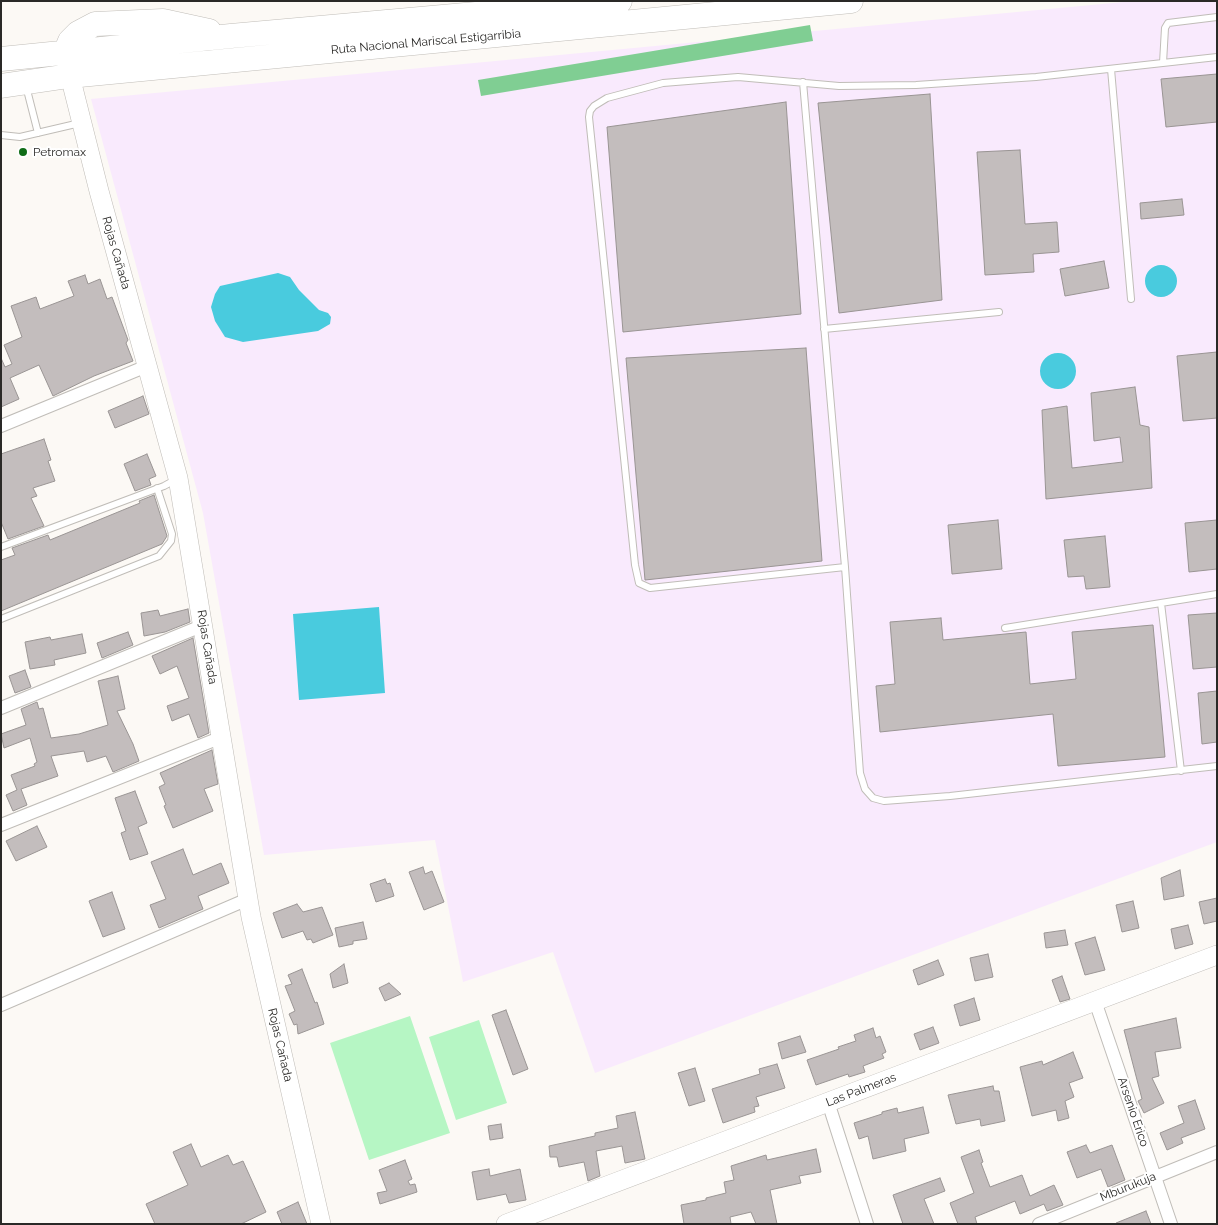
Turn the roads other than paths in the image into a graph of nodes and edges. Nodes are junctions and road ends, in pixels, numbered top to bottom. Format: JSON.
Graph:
{"nodes":[{"id":1,"x":620,"y":1,"type":"edge"},
{"id":2,"x":780,"y":1,"type":"edge"},
{"id":3,"x":851,"y":1,"type":"edge"},
{"id":4,"x":1217,"y":17,"type":"edge"},
{"id":5,"x":680,"y":18,"type":"junction"},
{"id":6,"x":65,"y":53,"type":"junction"},
{"id":7,"x":1217,"y":57,"type":"edge"},
{"id":8,"x":1,"y":59,"type":"edge"},
{"id":9,"x":1163,"y":64,"type":"junction"},
{"id":10,"x":1111,"y":69,"type":"junction"},
{"id":11,"x":69,"y":76,"type":"junction"},
{"id":12,"x":26,"y":82,"type":"junction"},
{"id":13,"x":803,"y":82,"type":"junction"},
{"id":14,"x":1,"y":86,"type":"edge"},
{"id":15,"x":81,"y":123,"type":"junction"},
{"id":16,"x":38,"y":133,"type":"junction"},
{"id":17,"x":1,"y":135,"type":"edge"},
{"id":18,"x":1131,"y":299,"type":"dead end"},
{"id":19,"x":999,"y":312,"type":"dead end"},
{"id":20,"x":824,"y":329,"type":"junction"},
{"id":21,"x":147,"y":366,"type":"junction"},
{"id":22,"x":1,"y":426,"type":"edge"},
{"id":23,"x":178,"y":478,"type":"junction"},
{"id":24,"x":157,"y":488,"type":"junction"},
{"id":25,"x":1,"y":547,"type":"edge"},
{"id":26,"x":845,"y":567,"type":"junction"},
{"id":27,"x":1217,"y":594,"type":"edge"},
{"id":28,"x":1161,"y":603,"type":"junction"},
{"id":29,"x":1,"y":619,"type":"edge"},
{"id":30,"x":204,"y":625,"type":"junction"},
{"id":31,"x":1005,"y":628,"type":"dead end"},
{"id":32,"x":1,"y":708,"type":"edge"},
{"id":33,"x":222,"y":737,"type":"junction"},
{"id":34,"x":1217,"y":766,"type":"edge"},
{"id":35,"x":1182,"y":770,"type":"junction"},
{"id":36,"x":1,"y":825,"type":"edge"},
{"id":37,"x":248,"y":899,"type":"junction"},
{"id":38,"x":1217,"y":955,"type":"edge"},
{"id":39,"x":1095,"y":1001,"type":"junction"},
{"id":40,"x":1,"y":1005,"type":"edge"},
{"id":41,"x":828,"y":1102,"type":"junction"},
{"id":42,"x":1217,"y":1152,"type":"edge"},
{"id":43,"x":1155,"y":1176,"type":"junction"},
{"id":44,"x":321,"y":1224,"type":"edge"},
{"id":45,"x":506,"y":1224,"type":"edge"},
{"id":46,"x":867,"y":1224,"type":"edge"},
{"id":47,"x":1040,"y":1224,"type":"edge"},
{"id":48,"x":1171,"y":1224,"type":"edge"}],
"edges":[{"from":1,"to":6,"type":"highway","name":"Ruta Nacional Mariscal Estigarribia"},
{"from":2,"to":5,"type":"highway"},
{"from":3,"to":5,"type":"highway","name":"Ruta Nacional Mariscal Estigarribia"},
{"from":4,"to":9,"type":"lane"},
{"from":5,"to":11,"type":"highway","name":"Ruta Nacional Mariscal Estigarribia"},
{"from":6,"to":8,"type":"highway","name":"Ruta Nacional Mariscal Estigarribia"},
{"from":6,"to":11,"type":"main road","name":"Rojas Cañada"},
{"from":7,"to":9,"type":"lane"},
{"from":9,"to":10,"type":"lane"},
{"from":10,"to":13,"type":"lane"},
{"from":10,"to":18,"type":"lane"},
{"from":11,"to":12,"type":"highway","name":"Ruta Nacional Mariscal Estigarribia"},
{"from":11,"to":15,"type":"main road","name":"Rojas Cañada"},
{"from":12,"to":14,"type":"highway","name":"Ruta Nacional Mariscal Estigarribia"},
{"from":12,"to":16,"type":"lane"},
{"from":13,"to":20,"type":"lane"},
{"from":13,"to":26,"type":"lane"},
{"from":15,"to":16,"type":"lane"},
{"from":15,"to":21,"type":"main road","name":"Rojas Cañada"},
{"from":16,"to":17,"type":"lane"},
{"from":19,"to":20,"type":"lane"},
{"from":20,"to":26,"type":"lane"},
{"from":21,"to":22,"type":"street"},
{"from":21,"to":23,"type":"main road","name":"Rojas Cañada"},
{"from":23,"to":24,"type":"lane"},
{"from":23,"to":30,"type":"main road","name":"Rojas Cañada"},
{"from":24,"to":25,"type":"lane"},
{"from":24,"to":29,"type":"lane"},
{"from":26,"to":35,"type":"lane"},
{"from":27,"to":28,"type":"lane"},
{"from":28,"to":31,"type":"lane"},
{"from":28,"to":35,"type":"lane"},
{"from":30,"to":32,"type":"street"},
{"from":30,"to":33,"type":"main road","name":"Rojas Cañada"},
{"from":33,"to":36,"type":"street"},
{"from":33,"to":37,"type":"main road","name":"Rojas Cañada"},
{"from":34,"to":35,"type":"lane"},
{"from":37,"to":40,"type":"street"},
{"from":37,"to":44,"type":"main road","name":"Rojas Cañada"},
{"from":38,"to":39,"type":"main road","name":"Las Palmeras"},
{"from":39,"to":41,"type":"main road","name":"Las Palmeras"},
{"from":39,"to":43,"type":"street","name":"Arsenio Erico"},
{"from":41,"to":45,"type":"main road","name":"Las Palmeras"},
{"from":41,"to":46,"type":"street"},
{"from":42,"to":43,"type":"street","name":"Mburukuja"},
{"from":43,"to":47,"type":"street","name":"Mburukuja"},
{"from":43,"to":48,"type":"street","name":"Arsenio Erico"}]}
